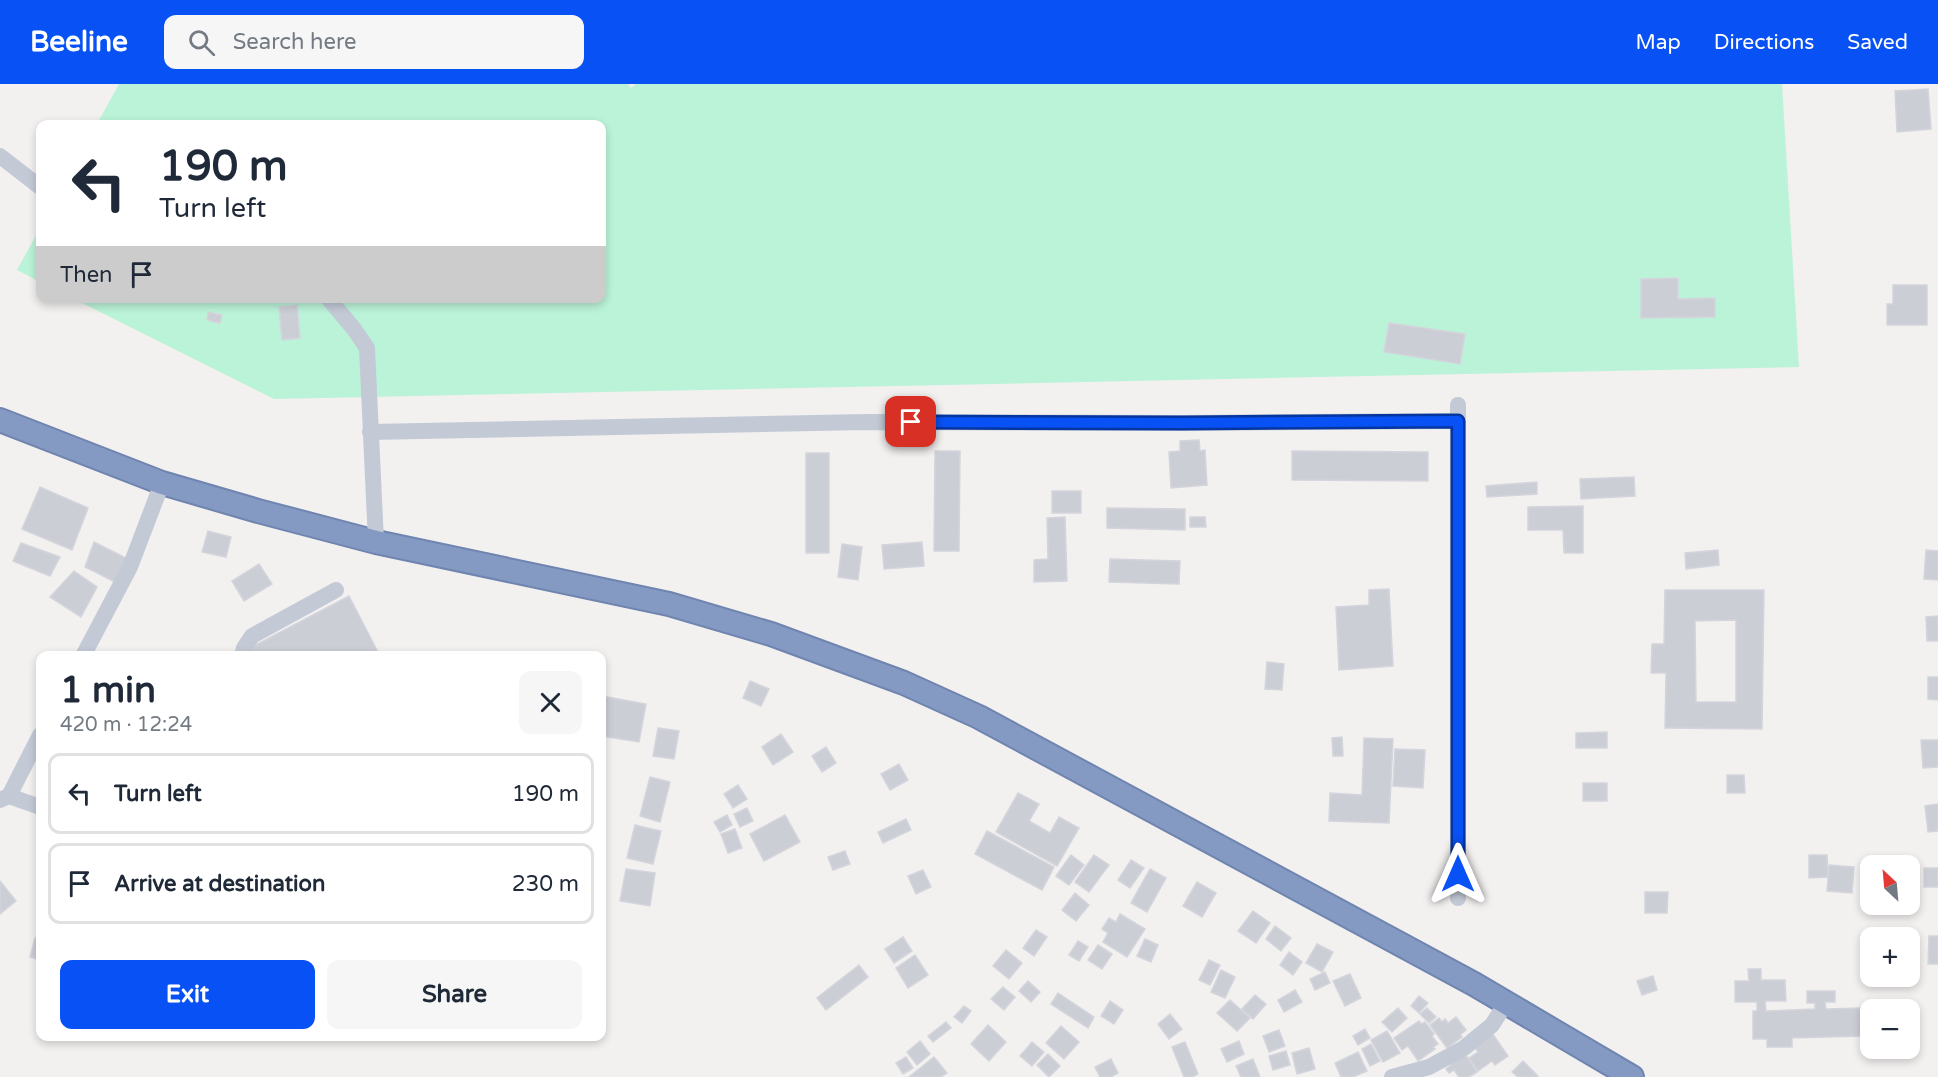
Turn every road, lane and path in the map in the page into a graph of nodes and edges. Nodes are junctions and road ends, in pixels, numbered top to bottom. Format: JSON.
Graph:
{"nodes":[{"id":1,"x":0,"y":156,"type":"edge"},
{"id":2,"x":36,"y":184,"type":"edge"},
{"id":3,"x":332,"y":303,"type":"edge"},
{"id":4,"x":0,"y":420,"type":"edge"},
{"id":5,"x":370,"y":432,"type":"junction"},
{"id":6,"x":162,"y":483,"type":"junction"},
{"id":7,"x":375,"y":542,"type":"junction"},
{"id":8,"x":336,"y":590,"type":"dead end"},
{"id":9,"x":86,"y":651,"type":"edge"},
{"id":10,"x":243,"y":651,"type":"edge"},
{"id":11,"x":36,"y":742,"type":"edge"},
{"id":12,"x":5,"y":798,"type":"edge"},
{"id":13,"x":36,"y":806,"type":"edge"},
{"id":14,"x":1458,"y":898,"type":"dead end"},
{"id":15,"x":1506,"y":1003,"type":"junction"},
{"id":16,"x":1392,"y":1077,"type":"edge"},
{"id":17,"x":1632,"y":1077,"type":"edge"}],
"edges":[{"from":1,"to":2,"type":"street"},
{"from":3,"to":5,"type":"street"},
{"from":4,"to":6,"type":"highway"},
{"from":5,"to":7,"type":"street"},
{"from":5,"to":14,"type":"street"},
{"from":6,"to":7,"type":"highway"},
{"from":6,"to":9,"type":"street"},
{"from":7,"to":15,"type":"highway"},
{"from":8,"to":10,"type":"street"},
{"from":11,"to":12,"type":"street"},
{"from":12,"to":13,"type":"street"},
{"from":15,"to":16,"type":"street"},
{"from":15,"to":17,"type":"highway"}]}
